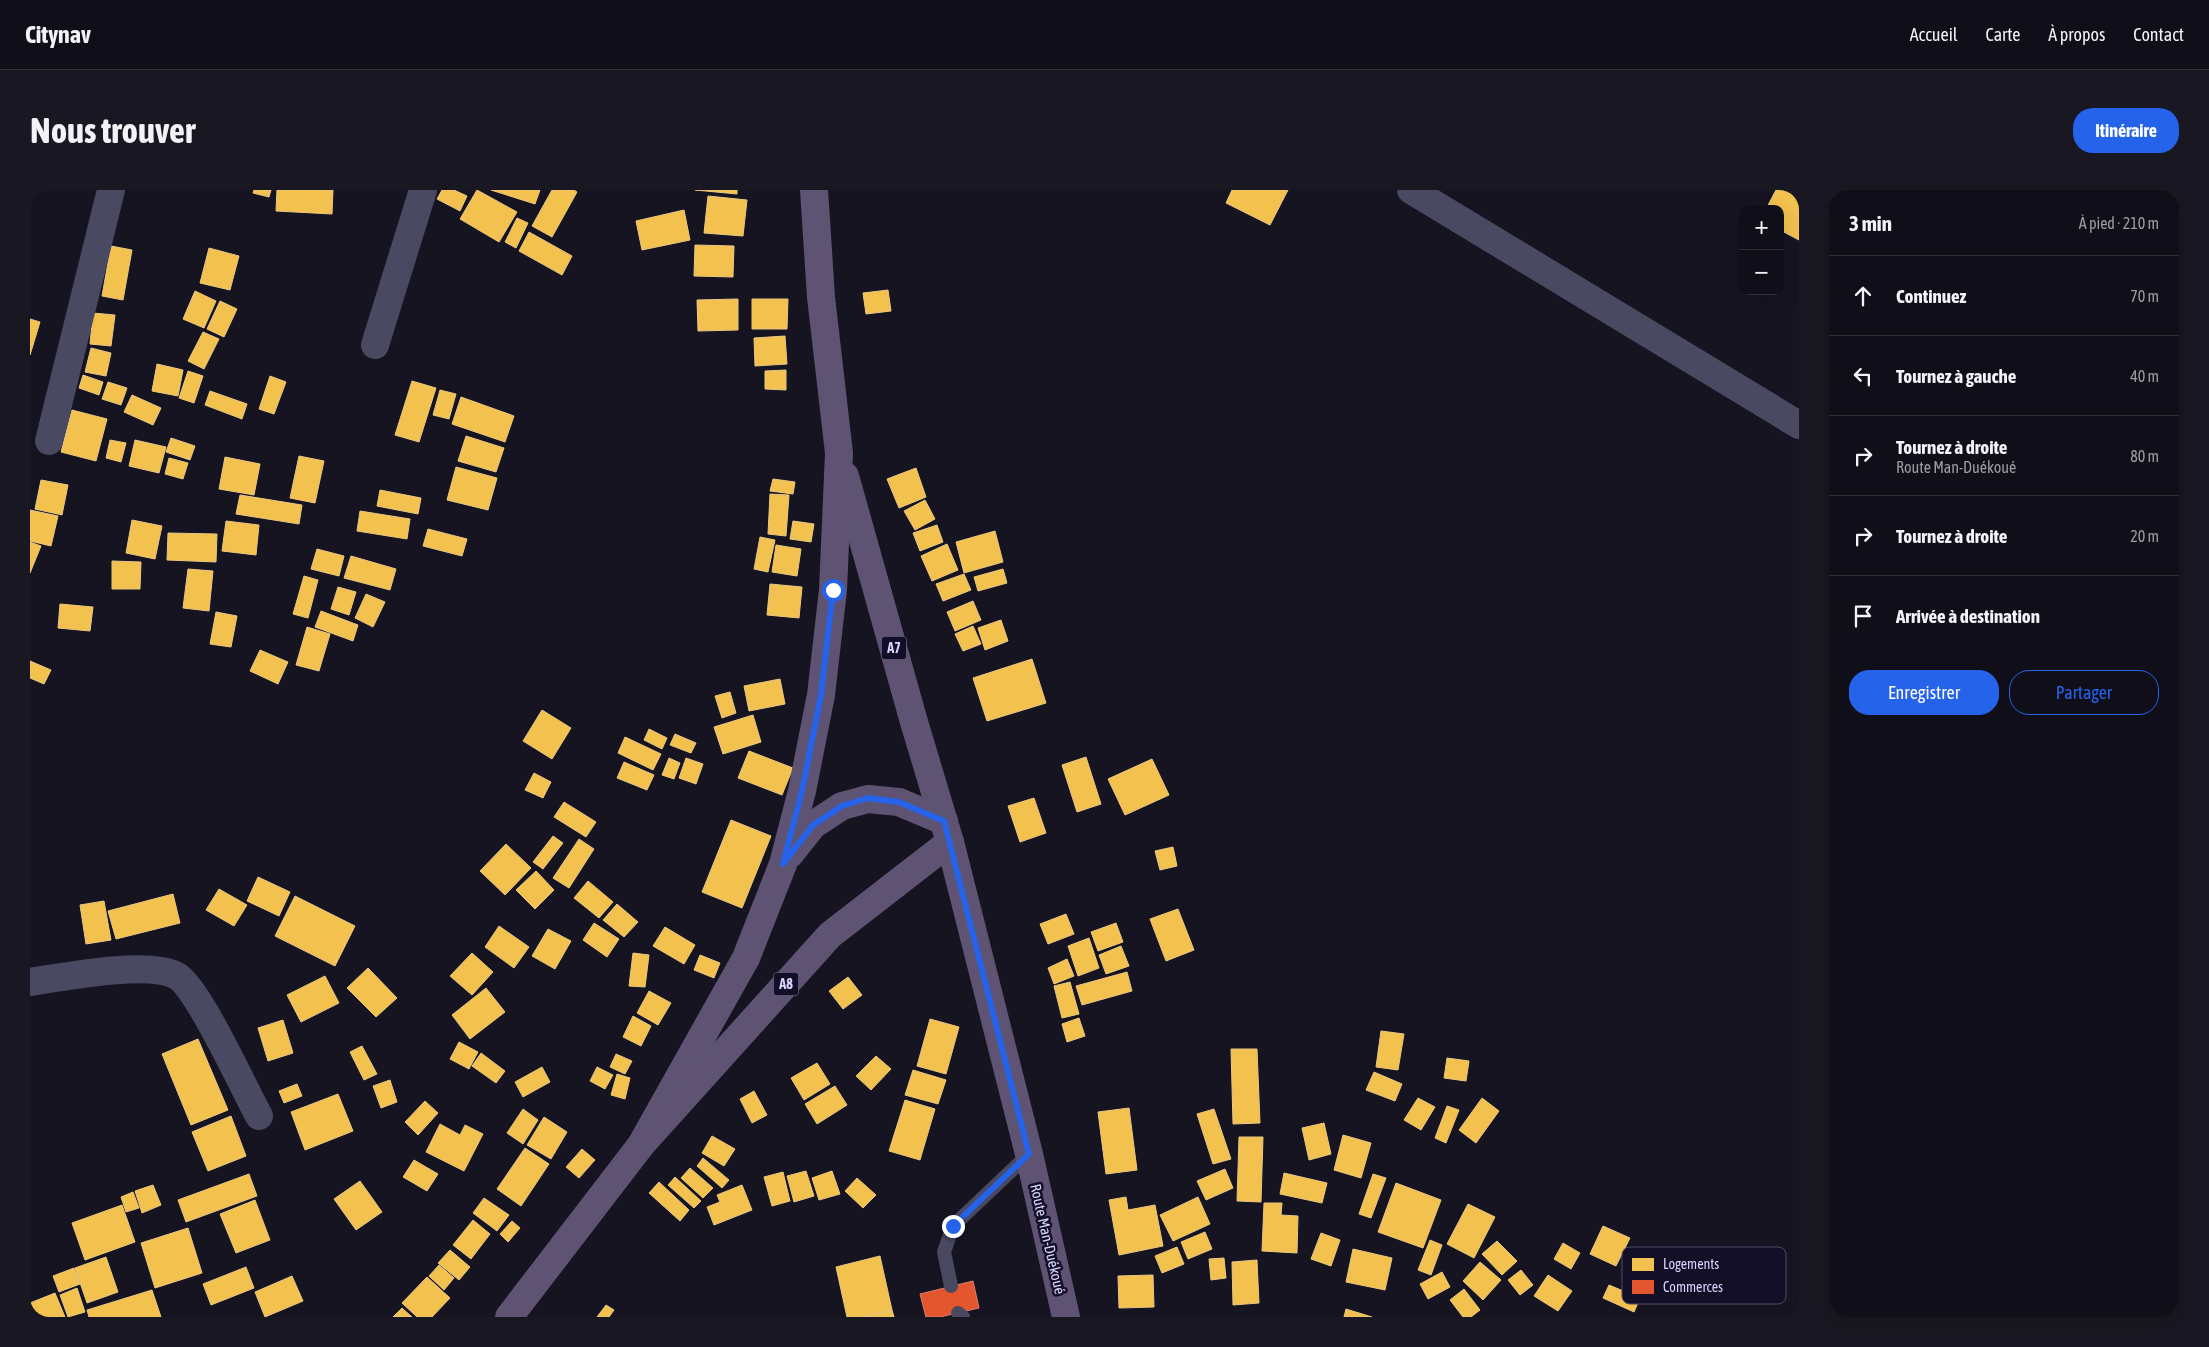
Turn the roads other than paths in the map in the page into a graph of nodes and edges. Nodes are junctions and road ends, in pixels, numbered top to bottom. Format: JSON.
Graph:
{"nodes":[{"id":1,"x":111,"y":190,"type":"edge"},
{"id":2,"x":423,"y":190,"type":"edge"},
{"id":3,"x":814,"y":190,"type":"edge"},
{"id":4,"x":1411,"y":190,"type":"edge"},
{"id":5,"x":374,"y":345,"type":"dead end"},
{"id":6,"x":1799,"y":425,"type":"edge"},
{"id":7,"x":49,"y":441,"type":"dead end"},
{"id":8,"x":839,"y":453,"type":"junction"},
{"id":9,"x":947,"y":831,"type":"junction"},
{"id":10,"x":783,"y":864,"type":"junction"},
{"id":11,"x":30,"y":982,"type":"edge"},
{"id":12,"x":259,"y":1116,"type":"dead end"},
{"id":13,"x":641,"y":1145,"type":"junction"},
{"id":14,"x":1029,"y":1154,"type":"junction"},
{"id":15,"x":950,"y":1286,"type":"dead end"},
{"id":16,"x":509,"y":1317,"type":"edge"},
{"id":17,"x":1066,"y":1317,"type":"edge"}],
"edges":[{"from":1,"to":7,"type":"street"},
{"from":2,"to":5,"type":"street"},
{"from":3,"to":8,"type":"main road","number":"A7"},
{"from":4,"to":6,"type":"street"},
{"from":8,"to":9,"type":"main road","number":"A7"},
{"from":8,"to":10,"type":"main road","number":"A8"},
{"from":9,"to":10,"type":"main road","number":"A8"},
{"from":9,"to":13,"type":"main road","number":"A8"},
{"from":9,"to":14,"type":"main road","name":"Route Man-Duékoué","number":"A7"},
{"from":10,"to":13,"type":"main road","number":"A8"},
{"from":11,"to":12,"type":"street"},
{"from":13,"to":16,"type":"main road","number":"A8"},
{"from":14,"to":15,"type":"lane"},
{"from":14,"to":17,"type":"main road","name":"Route Man-Duékoué","number":"A7"}]}
